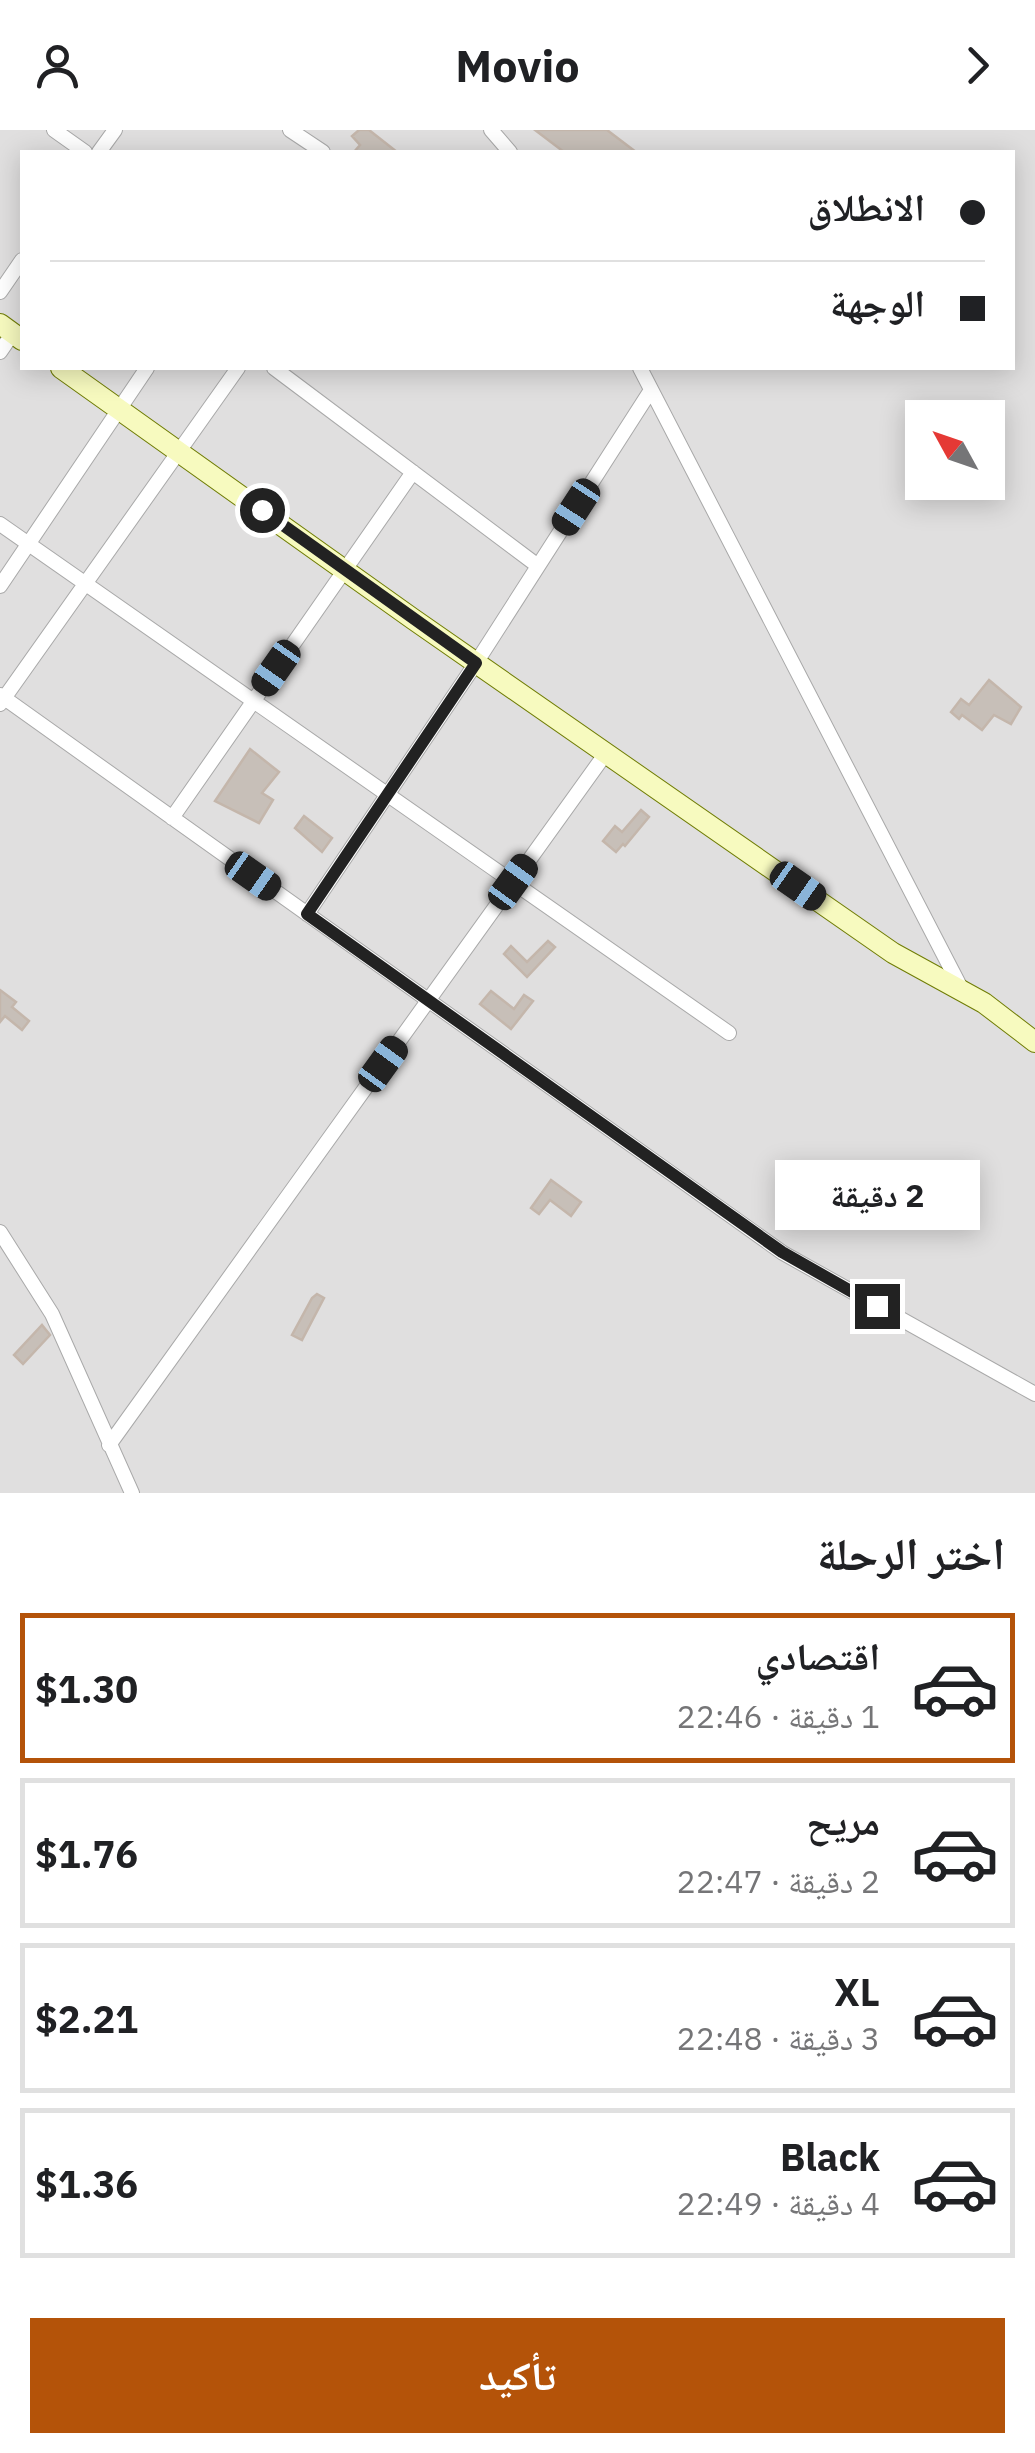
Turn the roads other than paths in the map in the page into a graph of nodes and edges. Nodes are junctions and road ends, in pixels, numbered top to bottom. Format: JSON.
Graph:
{"nodes":[{"id":1,"x":54,"y":130,"type":"edge"},
{"id":2,"x":290,"y":130,"type":"edge"},
{"id":3,"x":491,"y":130,"type":"edge"},
{"id":4,"x":82,"y":150,"type":"edge"},
{"id":5,"x":320,"y":150,"type":"edge"},
{"id":6,"x":508,"y":150,"type":"edge"},
{"id":7,"x":20,"y":263,"type":"edge"},
{"id":8,"x":0,"y":292,"type":"edge"},
{"id":9,"x":12,"y":332,"type":"edge"},
{"id":10,"x":0,"y":352,"type":"edge"},
{"id":11,"x":64,"y":370,"type":"edge"},
{"id":12,"x":146,"y":370,"type":"edge"},
{"id":13,"x":237,"y":370,"type":"edge"},
{"id":14,"x":277,"y":370,"type":"edge"},
{"id":15,"x":641,"y":370,"type":"edge"},
{"id":16,"x":651,"y":390,"type":"junction"},
{"id":17,"x":119,"y":409,"type":"junction"},
{"id":18,"x":178,"y":451,"type":"junction"},
{"id":19,"x":413,"y":472,"type":"junction"},
{"id":20,"x":0,"y":524,"type":"edge"},
{"id":21,"x":28,"y":544,"type":"junction"},
{"id":22,"x":538,"y":566,"type":"junction"},
{"id":23,"x":344,"y":570,"type":"junction"},
{"id":24,"x":86,"y":584,"type":"junction"},
{"id":25,"x":0,"y":586,"type":"edge"},
{"id":26,"x":476,"y":663,"type":"junction"},
{"id":27,"x":2,"y":699,"type":"edge"},
{"id":28,"x":253,"y":701,"type":"junction"},
{"id":29,"x":606,"y":754,"type":"junction"},
{"id":30,"x":388,"y":794,"type":"junction"},
{"id":31,"x":172,"y":818,"type":"junction"},
{"id":32,"x":513,"y":882,"type":"junction"},
{"id":33,"x":307,"y":914,"type":"junction"},
{"id":34,"x":963,"y":991,"type":"junction"},
{"id":35,"x":428,"y":1000,"type":"junction"},
{"id":36,"x":729,"y":1033,"type":"dead end"},
{"id":37,"x":1035,"y":1042,"type":"edge"},
{"id":38,"x":0,"y":1232,"type":"edge"},
{"id":39,"x":1035,"y":1394,"type":"edge"},
{"id":40,"x":109,"y":1444,"type":"junction"},
{"id":41,"x":132,"y":1493,"type":"edge"}],
"edges":[{"from":1,"to":4,"type":"street"},
{"from":2,"to":5,"type":"street"},
{"from":3,"to":6,"type":"street"},
{"from":7,"to":8,"type":"street"},
{"from":9,"to":10,"type":"street"},
{"from":11,"to":17,"type":"street"},
{"from":12,"to":17,"type":"street"},
{"from":13,"to":18,"type":"street"},
{"from":14,"to":19,"type":"street"},
{"from":15,"to":16,"type":"street"},
{"from":16,"to":22,"type":"street"},
{"from":16,"to":34,"type":"street"},
{"from":17,"to":18,"type":"street"},
{"from":17,"to":21,"type":"street"},
{"from":18,"to":23,"type":"street"},
{"from":18,"to":24,"type":"street"},
{"from":19,"to":22,"type":"street"},
{"from":19,"to":23,"type":"street"},
{"from":20,"to":21,"type":"street"},
{"from":21,"to":24,"type":"street"},
{"from":21,"to":25,"type":"street"},
{"from":22,"to":26,"type":"street"},
{"from":23,"to":26,"type":"street"},
{"from":23,"to":28,"type":"street"},
{"from":24,"to":27,"type":"street"},
{"from":24,"to":28,"type":"street"},
{"from":26,"to":29,"type":"street"},
{"from":26,"to":30,"type":"street"},
{"from":27,"to":31,"type":"street"},
{"from":28,"to":30,"type":"street"},
{"from":28,"to":31,"type":"street"},
{"from":29,"to":32,"type":"street"},
{"from":29,"to":34,"type":"street"},
{"from":30,"to":32,"type":"street"},
{"from":30,"to":33,"type":"street"},
{"from":31,"to":33,"type":"street"},
{"from":32,"to":35,"type":"street"},
{"from":32,"to":36,"type":"street"},
{"from":33,"to":35,"type":"street"},
{"from":34,"to":37,"type":"street"},
{"from":35,"to":39,"type":"street"},
{"from":35,"to":40,"type":"street"},
{"from":38,"to":40,"type":"street"},
{"from":40,"to":41,"type":"street"}]}
